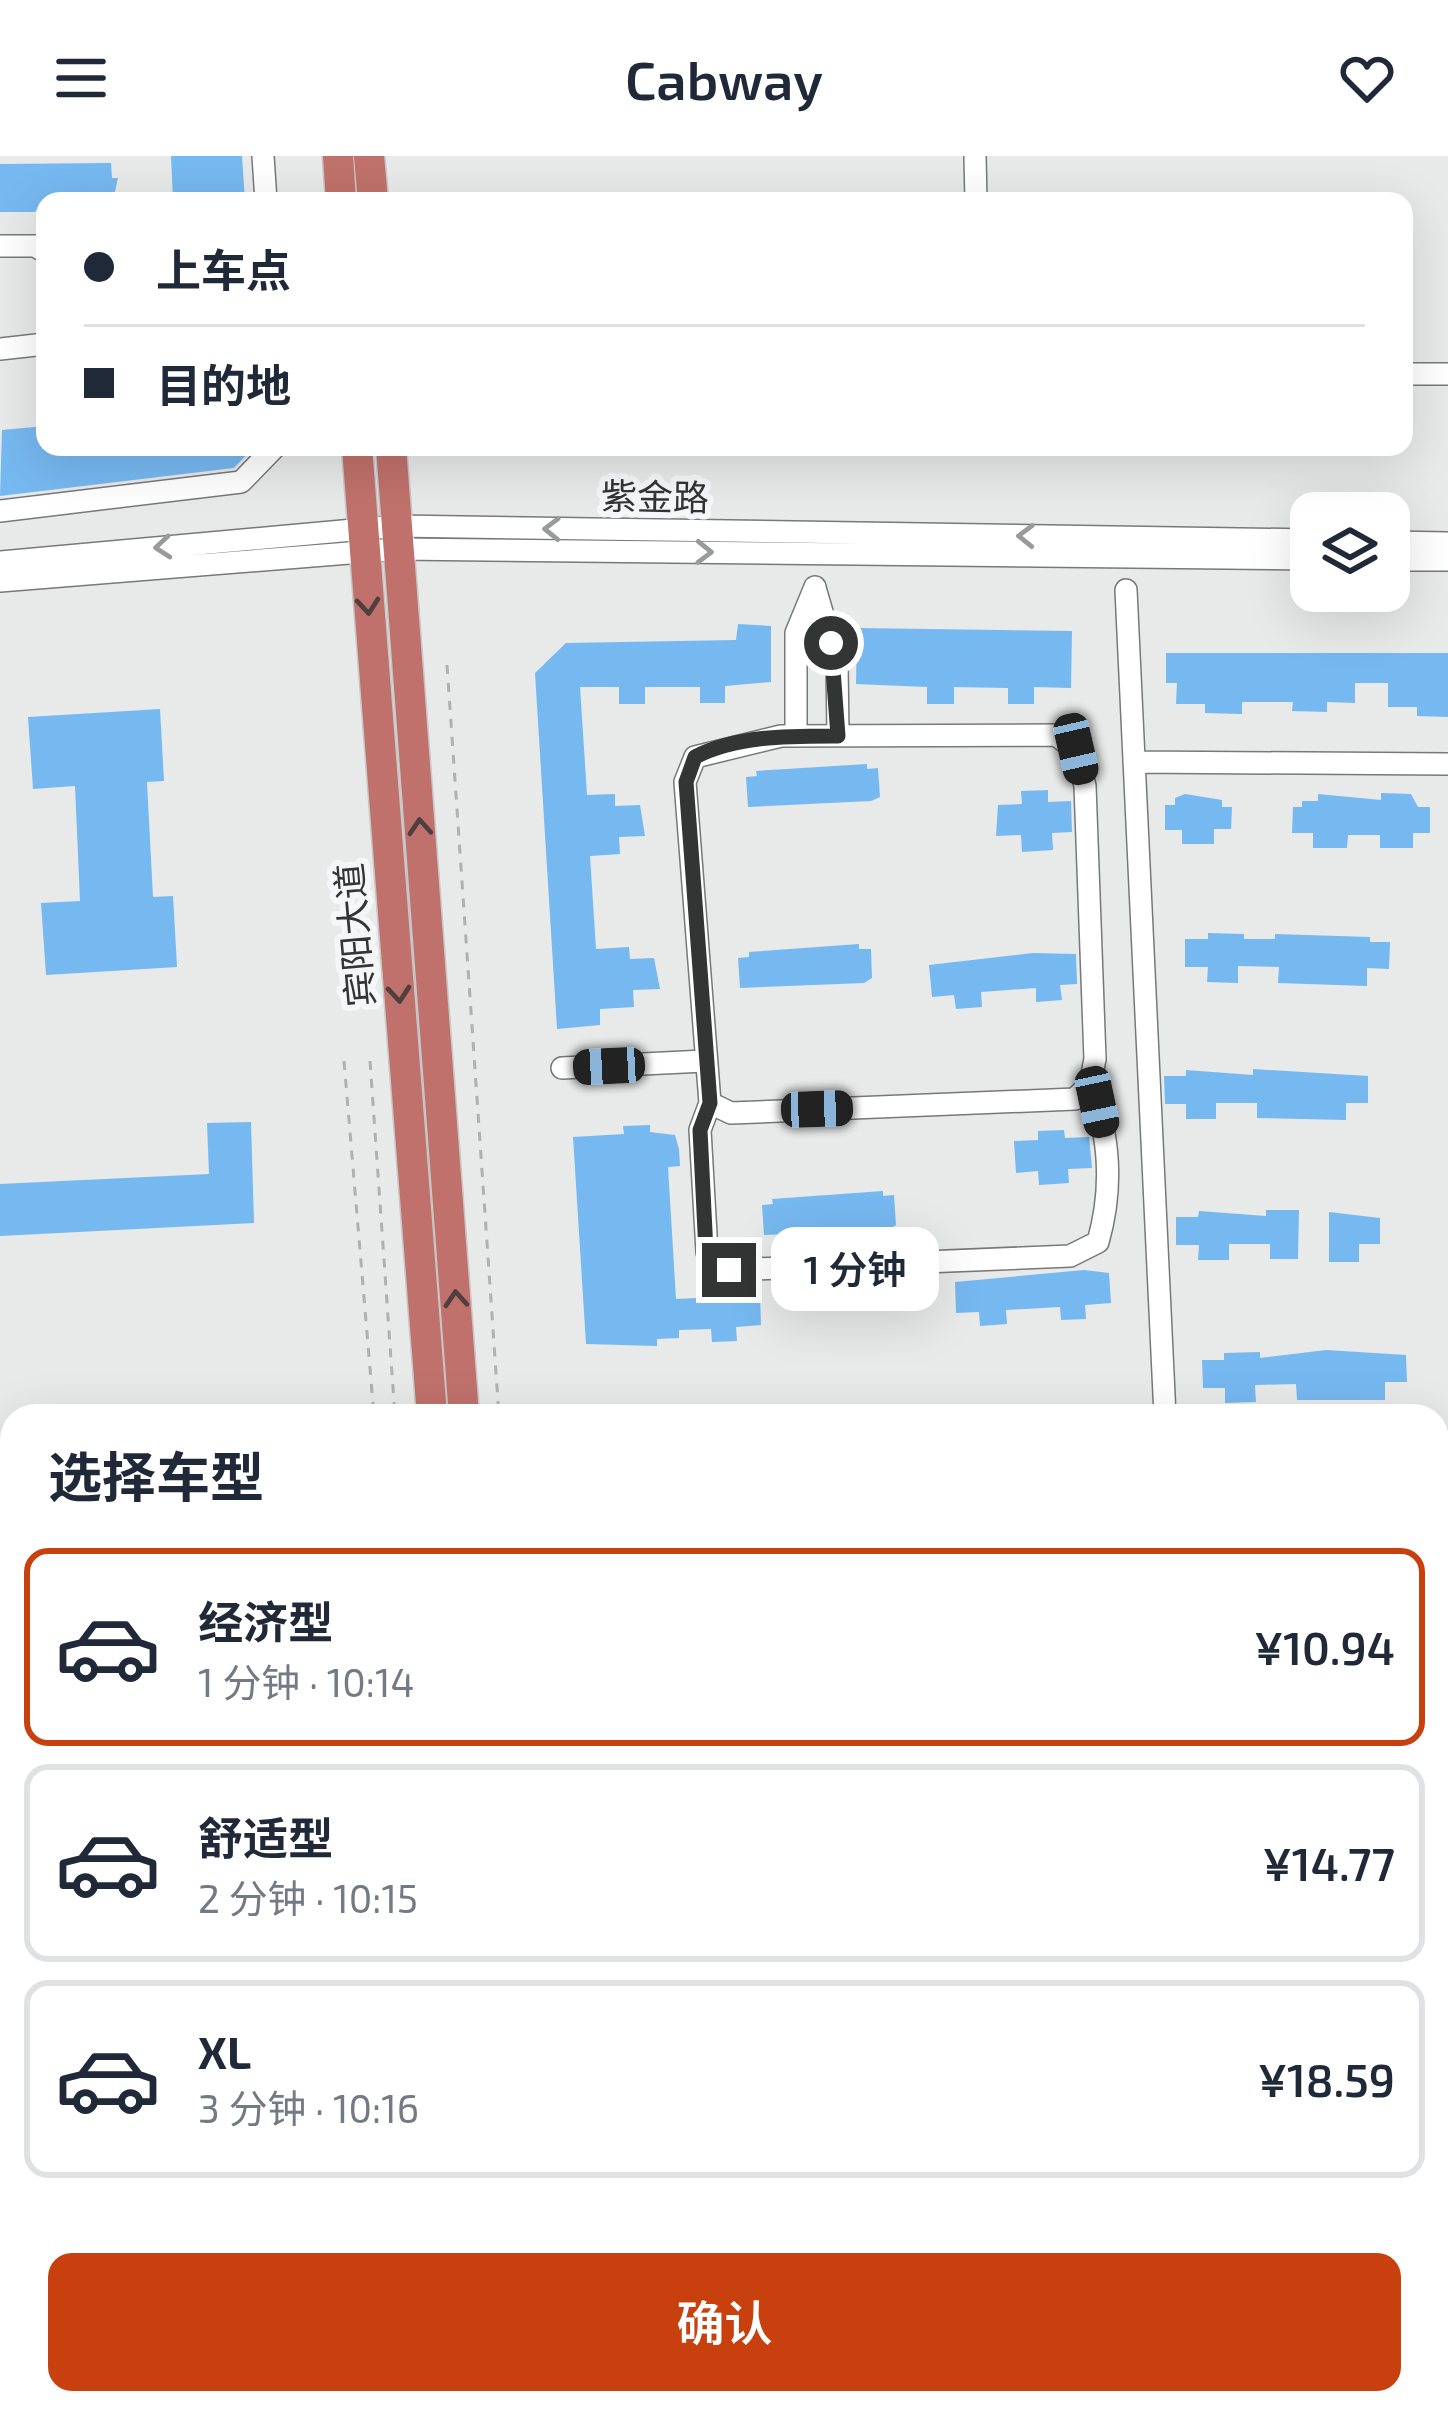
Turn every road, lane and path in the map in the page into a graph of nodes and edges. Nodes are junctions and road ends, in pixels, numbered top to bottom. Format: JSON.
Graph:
{"nodes":[{"id":1,"x":262,"y":156,"type":"edge"},
{"id":2,"x":338,"y":156,"type":"edge"},
{"id":3,"x":370,"y":156,"type":"edge"},
{"id":4,"x":975,"y":156,"type":"edge"},
{"id":5,"x":265,"y":192,"type":"edge"},
{"id":6,"x":340,"y":192,"type":"edge"},
{"id":7,"x":372,"y":192,"type":"edge"},
{"id":8,"x":976,"y":192,"type":"edge"},
{"id":9,"x":0,"y":246,"type":"edge"},
{"id":10,"x":36,"y":247,"type":"edge"},
{"id":11,"x":36,"y":345,"type":"edge"},
{"id":12,"x":0,"y":349,"type":"edge"},
{"id":13,"x":1413,"y":374,"type":"edge"},
{"id":14,"x":1448,"y":374,"type":"edge"},
{"id":15,"x":266,"y":456,"type":"edge"},
{"id":16,"x":358,"y":456,"type":"edge"},
{"id":17,"x":393,"y":456,"type":"edge"},
{"id":18,"x":0,"y":511,"type":"edge"},
{"id":19,"x":398,"y":538,"type":"junction"},
{"id":20,"x":363,"y":540,"type":"junction"},
{"id":21,"x":1290,"y":540,"type":"edge"},
{"id":22,"x":1410,"y":542,"type":"edge"},
{"id":23,"x":1448,"y":542,"type":"edge"},
{"id":24,"x":1290,"y":559,"type":"edge"},
{"id":25,"x":1410,"y":560,"type":"edge"},
{"id":26,"x":1448,"y":560,"type":"edge"},
{"id":27,"x":0,"y":562,"type":"edge"},
{"id":28,"x":0,"y":581,"type":"edge"},
{"id":29,"x":1126,"y":590,"type":"dead end"},
{"id":30,"x":447,"y":665,"type":"dead end"},
{"id":31,"x":796,"y":736,"type":"junction"},
{"id":32,"x":838,"y":736,"type":"junction"},
{"id":33,"x":1134,"y":762,"type":"junction"},
{"id":34,"x":1448,"y":764,"type":"edge"},
{"id":35,"x":370,"y":1060,"type":"dead end"},
{"id":36,"x":704,"y":1060,"type":"junction"},
{"id":37,"x":344,"y":1061,"type":"dead end"},
{"id":38,"x":562,"y":1069,"type":"dead end"},
{"id":39,"x":1090,"y":1084,"type":"junction"},
{"id":40,"x":710,"y":1103,"type":"junction"},
{"id":41,"x":373,"y":1404,"type":"edge"},
{"id":42,"x":394,"y":1404,"type":"edge"},
{"id":43,"x":431,"y":1404,"type":"edge"},
{"id":44,"x":463,"y":1404,"type":"edge"},
{"id":45,"x":498,"y":1404,"type":"edge"},
{"id":46,"x":1164,"y":1404,"type":"edge"}],
"edges":[{"from":1,"to":5,"type":"street"},
{"from":2,"to":6,"type":"highway"},
{"from":3,"to":7,"type":"highway"},
{"from":4,"to":8,"type":"street"},
{"from":9,"to":10,"type":"street"},
{"from":11,"to":12,"type":"street"},
{"from":13,"to":14,"type":"street"},
{"from":15,"to":18,"type":"street"},
{"from":16,"to":20,"type":"highway","name":"宾阳大道"},
{"from":17,"to":19,"type":"highway","name":"宾阳大道"},
{"from":19,"to":20,"type":"street","name":"紫金路"},
{"from":21,"to":19,"type":"street","name":"紫金路","one_way":true},
{"from":19,"to":24,"type":"street","name":"紫金路","one_way":true},
{"from":44,"to":19,"type":"highway","name":"宾阳大道","one_way":true},
{"from":20,"to":27,"type":"street","name":"紫金路","one_way":true},
{"from":20,"to":28,"type":"street","name":"紫金路"},
{"from":20,"to":43,"type":"highway","name":"宾阳大道","one_way":true},
{"from":22,"to":23,"type":"street"},
{"from":25,"to":26,"type":"street"},
{"from":29,"to":33,"type":"street"},
{"from":30,"to":45,"type":"path"},
{"from":31,"to":32,"type":"street"},
{"from":31,"to":32,"type":"street"},
{"from":31,"to":36,"type":"street"},
{"from":32,"to":39,"type":"street"},
{"from":33,"to":34,"type":"street"},
{"from":33,"to":46,"type":"street"},
{"from":35,"to":42,"type":"path"},
{"from":36,"to":38,"type":"street"},
{"from":36,"to":40,"type":"street"},
{"from":37,"to":41,"type":"path"},
{"from":39,"to":40,"type":"street"},
{"from":39,"to":40,"type":"street"}]}
